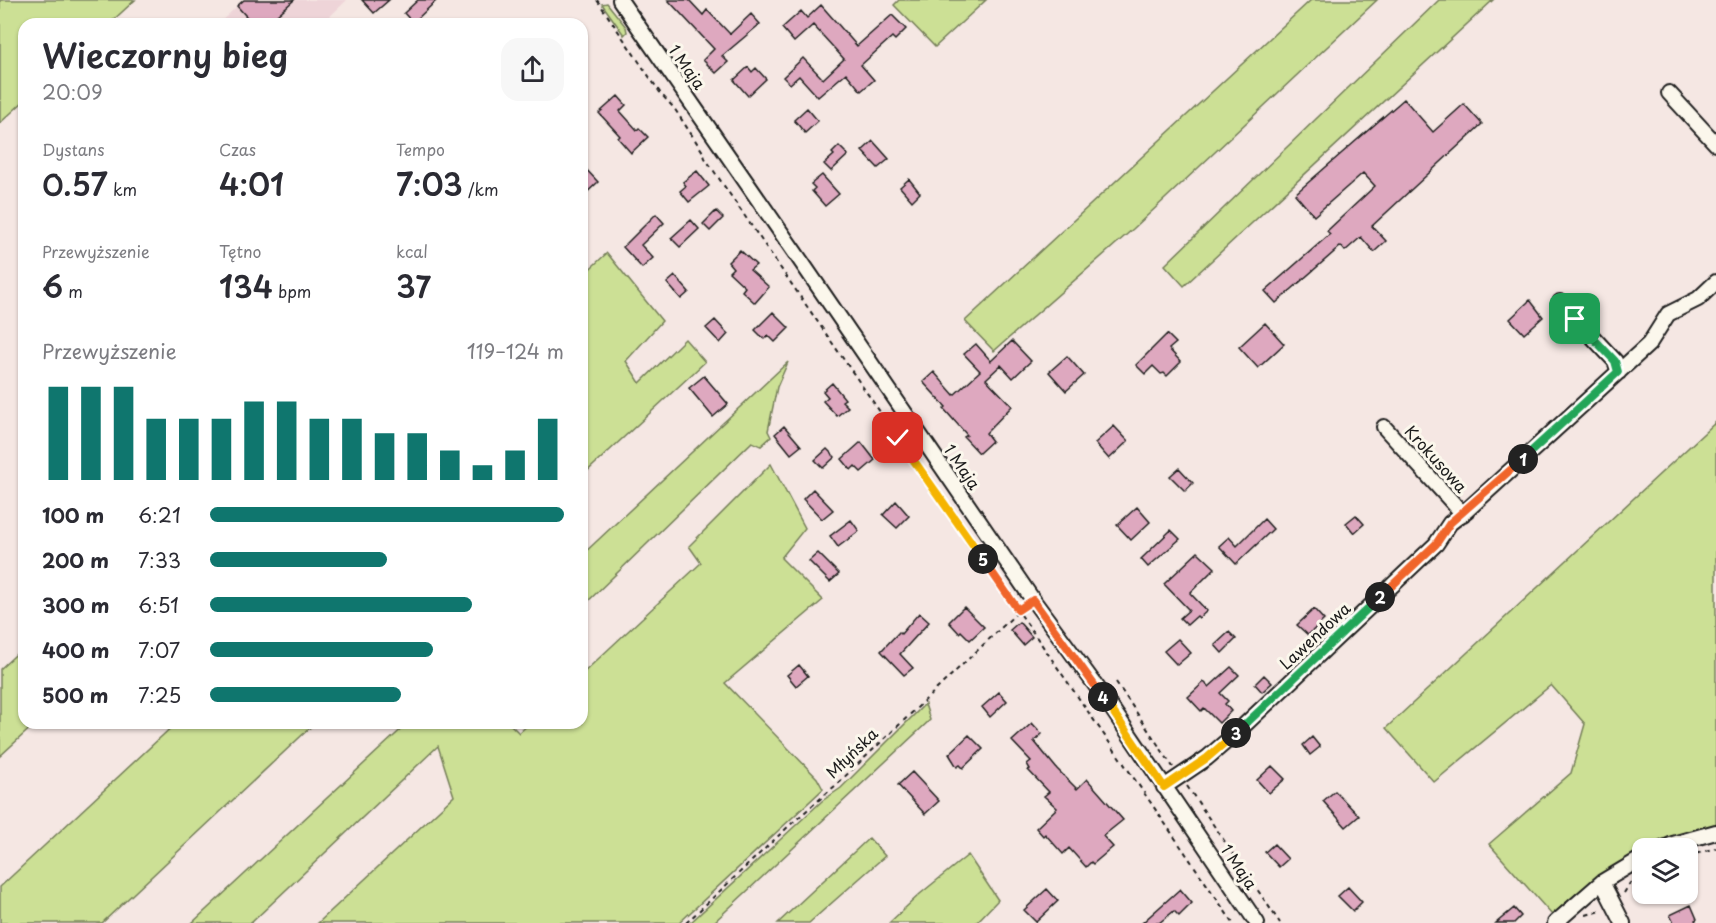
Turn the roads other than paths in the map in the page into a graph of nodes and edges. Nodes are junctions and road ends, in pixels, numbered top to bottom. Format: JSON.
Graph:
{"nodes":[{"id":1,"x":620,"y":0,"type":"edge"},
{"id":2,"x":1669,"y":93,"type":"dead end"},
{"id":3,"x":1716,"y":144,"type":"edge"},
{"id":4,"x":1716,"y":282,"type":"edge"},
{"id":5,"x":1560,"y":302,"type":"dead end"},
{"id":6,"x":1618,"y":372,"type":"junction"},
{"id":7,"x":1384,"y":427,"type":"dead end"},
{"id":8,"x":1463,"y":514,"type":"junction"},
{"id":9,"x":1164,"y":787,"type":"junction"},
{"id":10,"x":1716,"y":832,"type":"edge"},
{"id":11,"x":1695,"y":838,"type":"edge"},
{"id":12,"x":1632,"y":864,"type":"edge"},
{"id":13,"x":1602,"y":882,"type":"junction"},
{"id":14,"x":1257,"y":923,"type":"edge"},
{"id":15,"x":1555,"y":923,"type":"edge"},
{"id":16,"x":1623,"y":923,"type":"edge"}],
"edges":[{"from":1,"to":9,"type":"street","name":"1 Maja"},
{"from":2,"to":3,"type":"street"},
{"from":4,"to":6,"type":"street","name":"Lawendowa"},
{"from":5,"to":6,"type":"street"},
{"from":6,"to":8,"type":"street","name":"Lawendowa"},
{"from":7,"to":8,"type":"street","name":"Krokusowa"},
{"from":8,"to":9,"type":"street","name":"Lawendowa"},
{"from":9,"to":14,"type":"street","name":"1 Maja"},
{"from":10,"to":11,"type":"street"},
{"from":12,"to":13,"type":"street"},
{"from":13,"to":15,"type":"street"},
{"from":13,"to":16,"type":"street"}]}
